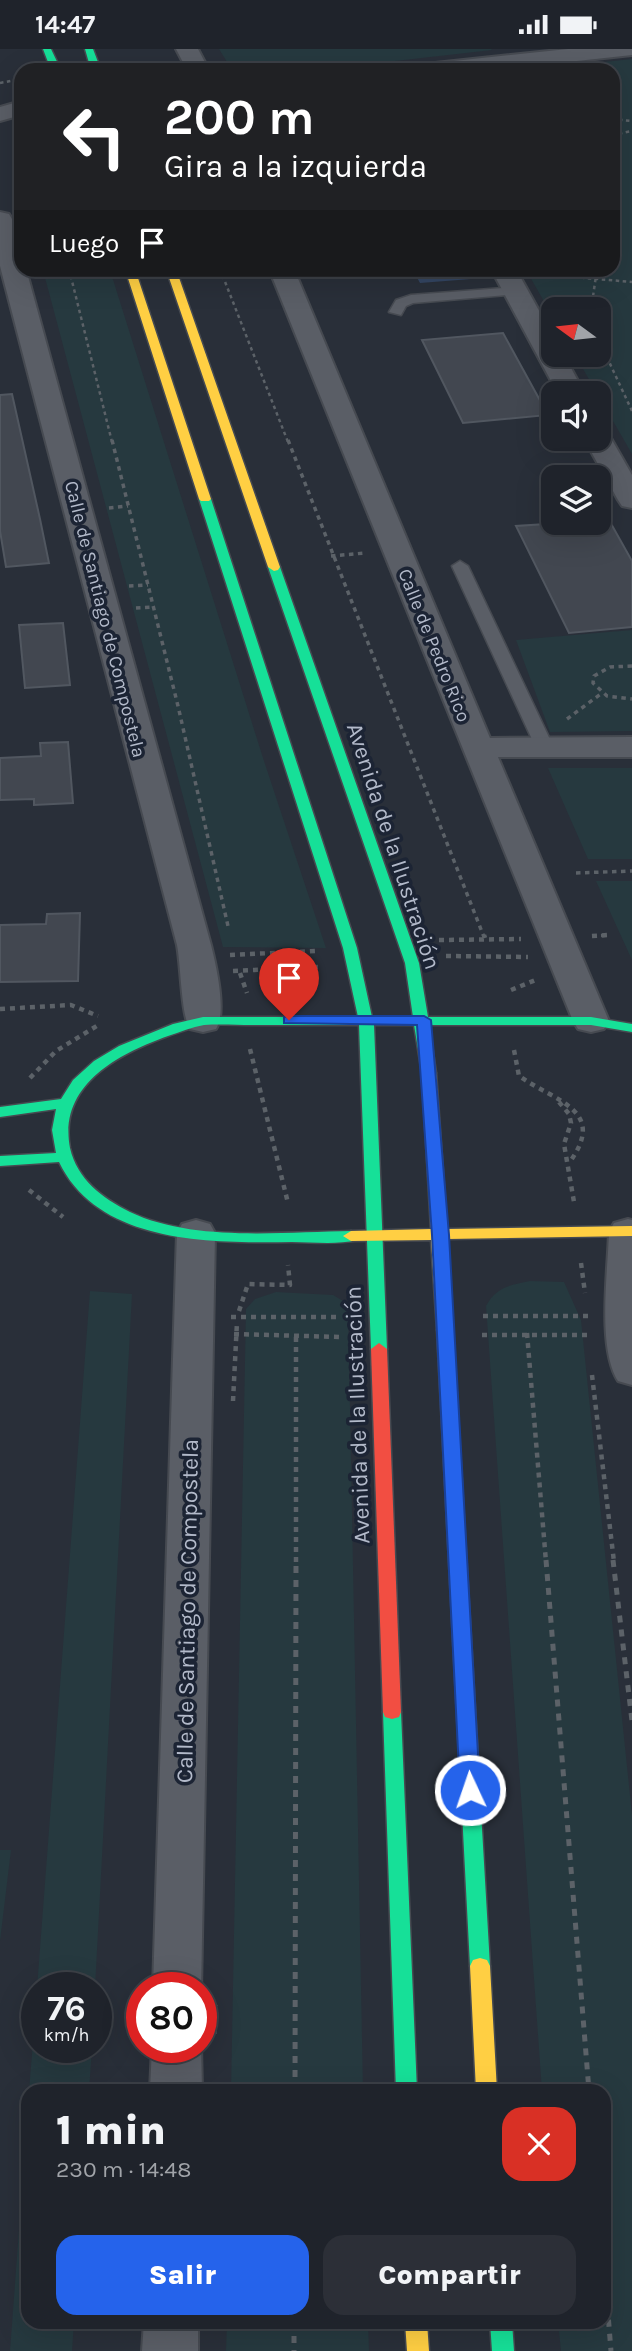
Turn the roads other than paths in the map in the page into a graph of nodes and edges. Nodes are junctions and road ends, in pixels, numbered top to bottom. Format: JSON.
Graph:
{"nodes":[{"id":1,"x":628,"y":49,"type":"edge"},
{"id":2,"x":499,"y":63,"type":"edge"},
{"id":3,"x":0,"y":219,"type":"edge"},
{"id":4,"x":14,"y":272,"type":"edge"},
{"id":5,"x":15,"y":277,"type":"edge"},
{"id":6,"x":133,"y":277,"type":"edge"},
{"id":7,"x":174,"y":277,"type":"edge"},
{"id":8,"x":284,"y":277,"type":"edge"},
{"id":9,"x":517,"y":278,"type":"edge"},
{"id":10,"x":396,"y":312,"type":"dead end"},
{"id":11,"x":566,"y":381,"type":"edge"},
{"id":12,"x":605,"y":451,"type":"edge"},
{"id":13,"x":632,"y":500,"type":"edge"},
{"id":14,"x":460,"y":566,"type":"dead end"},
{"id":15,"x":554,"y":735,"type":"junction"},
{"id":16,"x":632,"y":747,"type":"edge"},
{"id":17,"x":477,"y":748,"type":"junction"},
{"id":18,"x":424,"y":1020,"type":"junction"},
{"id":19,"x":203,"y":1021,"type":"junction"},
{"id":20,"x":366,"y":1021,"type":"junction"},
{"id":21,"x":591,"y":1021,"type":"junction"},
{"id":22,"x":632,"y":1028,"type":"edge"},
{"id":23,"x":64,"y":1103,"type":"junction"},
{"id":24,"x":0,"y":1112,"type":"edge"},
{"id":25,"x":64,"y":1157,"type":"junction"},
{"id":26,"x":0,"y":1161,"type":"edge"},
{"id":27,"x":630,"y":1232,"type":"edge"},
{"id":28,"x":197,"y":1233,"type":"junction"},
{"id":29,"x":440,"y":1235,"type":"junction"},
{"id":30,"x":375,"y":1236,"type":"junction"},
{"id":31,"x":632,"y":1371,"type":"edge"},
{"id":32,"x":178,"y":1972,"type":"edge"},
{"id":33,"x":177,"y":2063,"type":"edge"},
{"id":34,"x":176,"y":2084,"type":"edge"},
{"id":35,"x":407,"y":2084,"type":"edge"},
{"id":36,"x":487,"y":2084,"type":"edge"},
{"id":37,"x":171,"y":2329,"type":"edge"},
{"id":38,"x":416,"y":2329,"type":"edge"},
{"id":39,"x":501,"y":2329,"type":"edge"},
{"id":40,"x":170,"y":2351,"type":"edge"},
{"id":41,"x":418,"y":2351,"type":"edge"},
{"id":42,"x":503,"y":2351,"type":"edge"}],
"edges":[{"from":1,"to":2,"type":"street"},
{"from":3,"to":4,"type":"street","name":"Calle de Santiago de Compostela"},
{"from":5,"to":19,"type":"street","name":"Calle de Santiago de Compostela"},
{"from":6,"to":20,"type":"main road","name":"Avenida de la Ilustración"},
{"from":7,"to":18,"type":"main road","name":"Avenida de la Ilustración"},
{"from":8,"to":17,"type":"street","name":"Calle de Pedro Rico"},
{"from":9,"to":10,"type":"lane"},
{"from":9,"to":11,"type":"street"},
{"from":12,"to":13,"type":"street"},
{"from":14,"to":15,"type":"lane"},
{"from":15,"to":16,"type":"street"},
{"from":15,"to":17,"type":"street"},
{"from":17,"to":21,"type":"street","name":"Calle de Pedro Rico"},
{"from":18,"to":20,"type":"main road"},
{"from":18,"to":21,"type":"main road"},
{"from":18,"to":29,"type":"main road","name":"Avenida de la Ilustración"},
{"from":19,"to":20,"type":"main road"},
{"from":19,"to":23,"type":"main road"},
{"from":20,"to":30,"type":"main road","name":"Avenida de la Ilustración"},
{"from":21,"to":22,"type":"main road"},
{"from":23,"to":24,"type":"main road"},
{"from":23,"to":25,"type":"main road"},
{"from":25,"to":26,"type":"main road"},
{"from":25,"to":28,"type":"main road"},
{"from":27,"to":29,"type":"main road"},
{"from":27,"to":31,"type":"street"},
{"from":28,"to":30,"type":"main road"},
{"from":28,"to":32,"type":"street","name":"Calle de Santiago de Compostela"},
{"from":29,"to":30,"type":"main road"},
{"from":29,"to":36,"type":"main road","name":"Avenida de la Ilustración"},
{"from":30,"to":35,"type":"main road","name":"Avenida de la Ilustración"},
{"from":33,"to":34,"type":"street"},
{"from":37,"to":40,"type":"street"},
{"from":38,"to":41,"type":"main road"},
{"from":39,"to":42,"type":"main road"}]}
